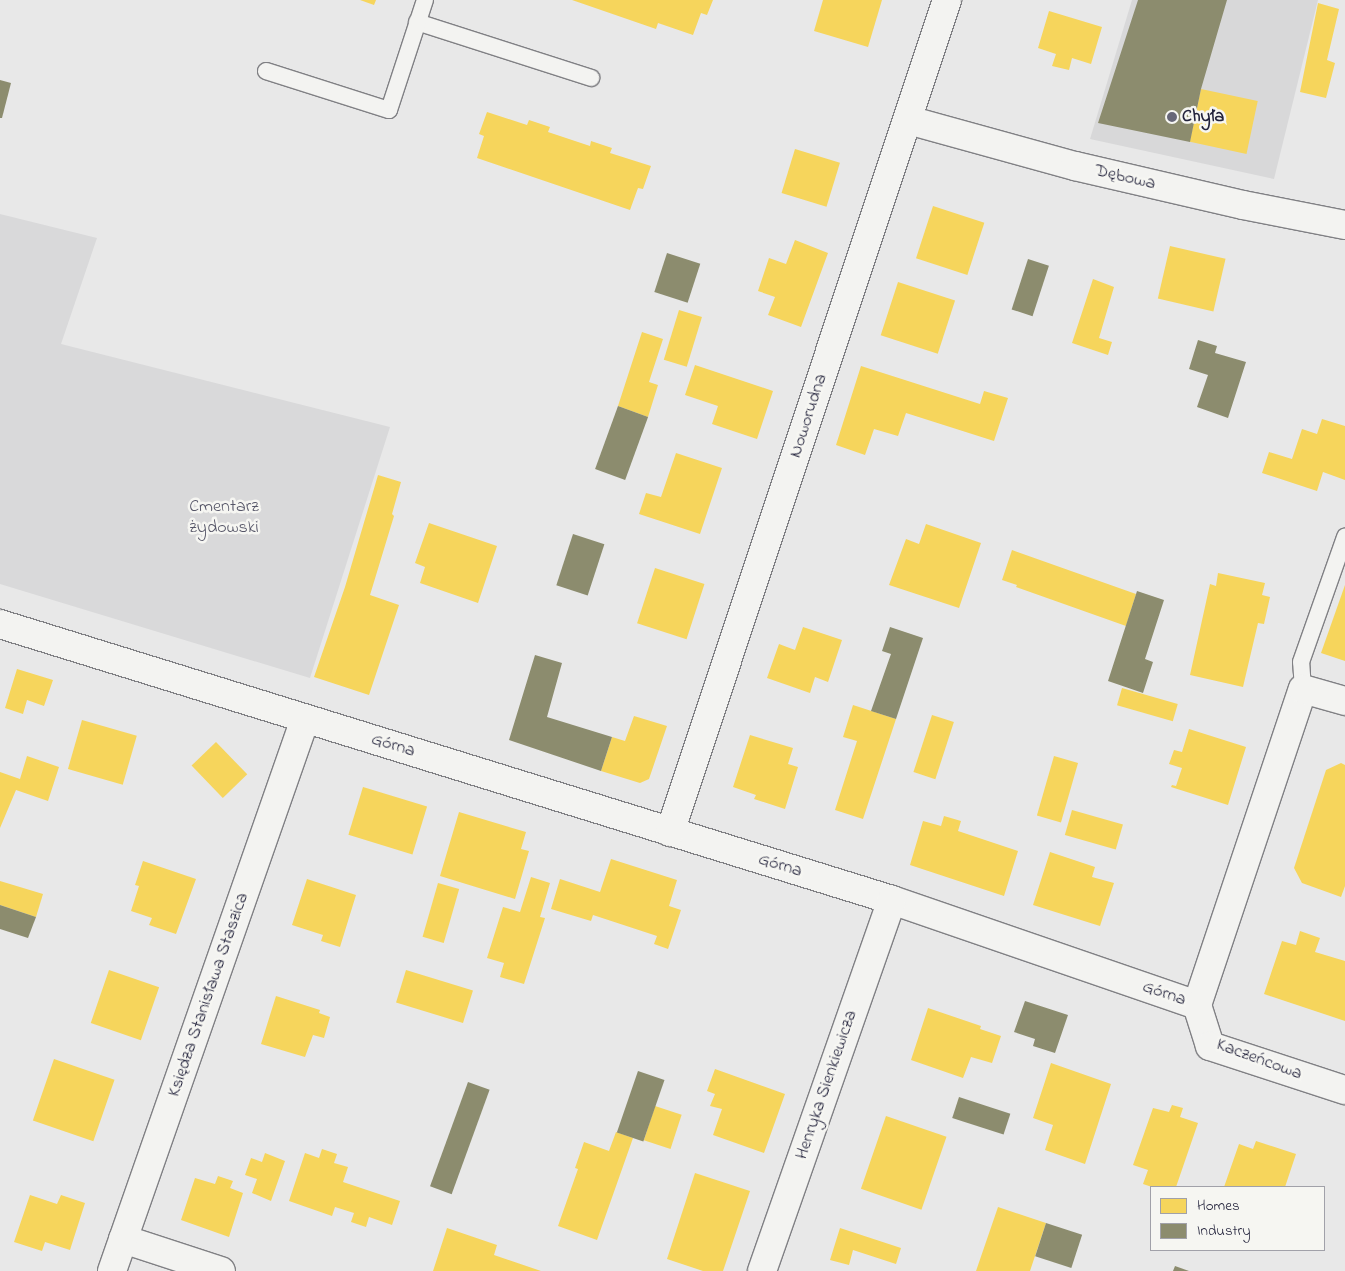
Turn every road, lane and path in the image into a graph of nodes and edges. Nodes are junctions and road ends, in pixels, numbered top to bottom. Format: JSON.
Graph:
{"nodes":[{"id":1,"x":425,"y":0,"type":"edge"},
{"id":2,"x":947,"y":0,"type":"edge"},
{"id":3,"x":417,"y":22,"type":"junction"},
{"id":4,"x":266,"y":71,"type":"dead end"},
{"id":5,"x":591,"y":78,"type":"dead end"},
{"id":6,"x":908,"y":120,"type":"junction"},
{"id":7,"x":1345,"y":225,"type":"edge"},
{"id":8,"x":1345,"y":537,"type":"edge"},
{"id":9,"x":0,"y":624,"type":"edge"},
{"id":10,"x":1303,"y":689,"type":"junction"},
{"id":11,"x":1345,"y":701,"type":"edge"},
{"id":12,"x":306,"y":719,"type":"junction"},
{"id":13,"x":670,"y":832,"type":"junction"},
{"id":14,"x":892,"y":900,"type":"junction"},
{"id":15,"x":1197,"y":1006,"type":"junction"},
{"id":16,"x":1345,"y":1090,"type":"edge"},
{"id":17,"x":123,"y":1239,"type":"junction"},
{"id":18,"x":112,"y":1271,"type":"edge"},
{"id":19,"x":221,"y":1271,"type":"edge"},
{"id":20,"x":762,"y":1271,"type":"edge"}],
"edges":[{"from":1,"to":3,"type":"lane"},
{"from":2,"to":6,"type":"street","name":"Noworudna"},
{"from":3,"to":4,"type":"lane"},
{"from":3,"to":5,"type":"lane"},
{"from":6,"to":7,"type":"street","name":"Dębowa"},
{"from":6,"to":13,"type":"street","name":"Noworudna"},
{"from":8,"to":10,"type":"lane"},
{"from":9,"to":12,"type":"street","name":"Górna"},
{"from":10,"to":11,"type":"street"},
{"from":10,"to":15,"type":"street","name":"Górna"},
{"from":12,"to":13,"type":"street","name":"Górna"},
{"from":12,"to":17,"type":"street","name":"Księdza Stanisława Staszica"},
{"from":13,"to":14,"type":"street","name":"Górna"},
{"from":14,"to":15,"type":"street","name":"Górna"},
{"from":14,"to":20,"type":"street","name":"Henryka Sienkiewicza"},
{"from":15,"to":16,"type":"street","name":"Kaczeńcowa"},
{"from":17,"to":18,"type":"street","name":"Księdza Stanisława Staszica"},
{"from":17,"to":19,"type":"street"}]}
